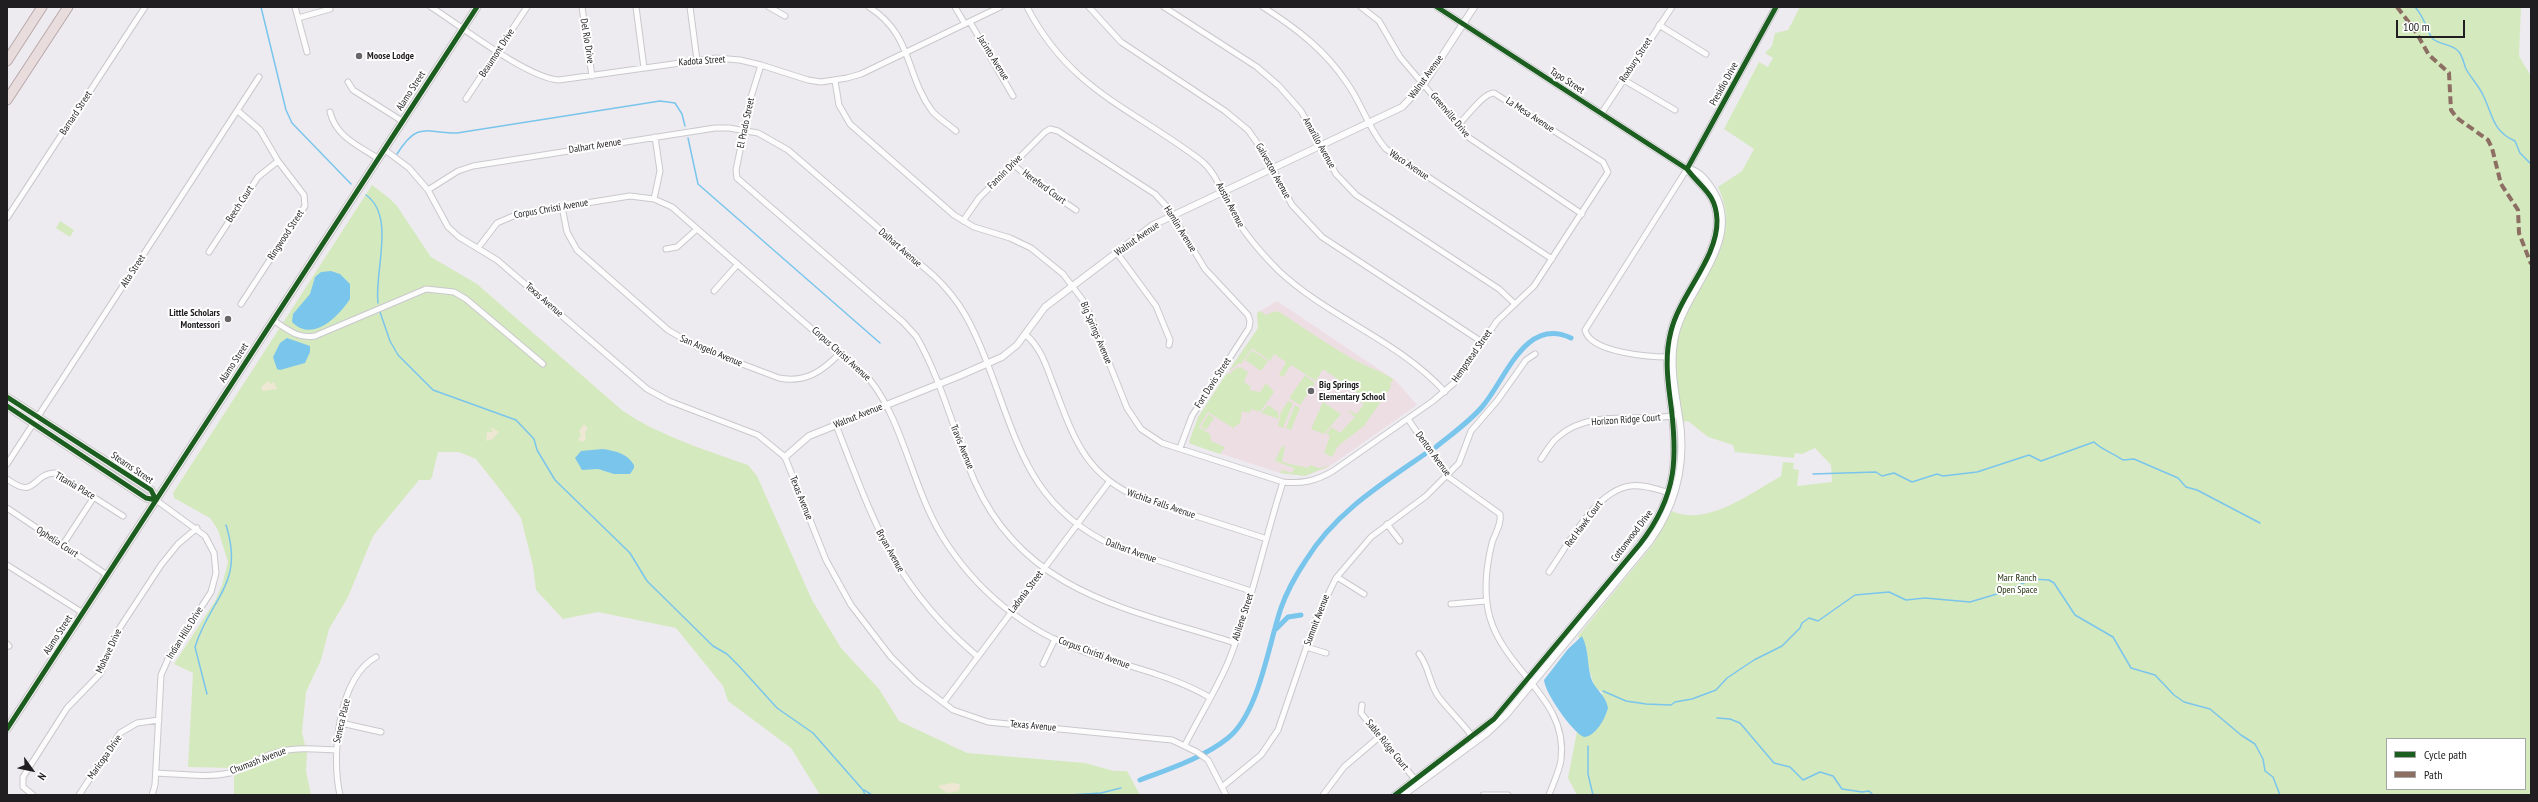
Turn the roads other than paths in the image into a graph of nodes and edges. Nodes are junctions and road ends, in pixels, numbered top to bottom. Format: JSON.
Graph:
{"nodes":[{"id":1,"x":42,"y":7,"type":"edge"},
{"id":2,"x":68,"y":7,"type":"edge"},
{"id":3,"x":145,"y":7,"type":"edge"},
{"id":4,"x":295,"y":7,"type":"edge"},
{"id":5,"x":431,"y":7,"type":"edge"},
{"id":6,"x":477,"y":7,"type":"edge"},
{"id":7,"x":527,"y":7,"type":"edge"},
{"id":8,"x":582,"y":7,"type":"edge"},
{"id":9,"x":636,"y":7,"type":"edge"},
{"id":10,"x":690,"y":7,"type":"edge"},
{"id":11,"x":769,"y":7,"type":"edge"},
{"id":12,"x":869,"y":7,"type":"edge"},
{"id":13,"x":955,"y":7,"type":"edge"},
{"id":14,"x":1000,"y":7,"type":"edge"},
{"id":15,"x":1028,"y":7,"type":"edge"},
{"id":16,"x":1090,"y":7,"type":"edge"},
{"id":17,"x":1164,"y":7,"type":"edge"},
{"id":18,"x":1263,"y":7,"type":"edge"},
{"id":19,"x":1361,"y":7,"type":"edge"},
{"id":20,"x":1437,"y":7,"type":"edge"},
{"id":21,"x":1474,"y":7,"type":"edge"},
{"id":22,"x":1672,"y":7,"type":"edge"},
{"id":23,"x":1776,"y":7,"type":"edge"},
{"id":24,"x":330,"y":9,"type":"dead end"},
{"id":25,"x":785,"y":16,"type":"dead end"},
{"id":26,"x":298,"y":18,"type":"junction"},
{"id":27,"x":967,"y":23,"type":"junction"},
{"id":28,"x":1463,"y":24,"type":"junction"},
{"id":29,"x":1659,"y":25,"type":"junction"},
{"id":30,"x":463,"y":28,"type":"junction"},
{"id":31,"x":20,"y":41,"type":"junction"},
{"id":32,"x":498,"y":50,"type":"junction"},
{"id":33,"x":307,"y":52,"type":"dead end"},
{"id":34,"x":906,"y":52,"type":"junction"},
{"id":35,"x":7,"y":54,"type":"edge"},
{"id":36,"x":1706,"y":54,"type":"dead end"},
{"id":37,"x":697,"y":60,"type":"junction"},
{"id":38,"x":7,"y":61,"type":"edge"},
{"id":39,"x":761,"y":65,"type":"junction"},
{"id":40,"x":644,"y":68,"type":"junction"},
{"id":41,"x":592,"y":76,"type":"junction"},
{"id":42,"x":259,"y":77,"type":"dead end"},
{"id":43,"x":1624,"y":80,"type":"junction"},
{"id":44,"x":835,"y":81,"type":"junction"},
{"id":45,"x":348,"y":82,"type":"dead end"},
{"id":46,"x":1424,"y":84,"type":"junction"},
{"id":47,"x":1013,"y":96,"type":"dead end"},
{"id":48,"x":466,"y":99,"type":"dead end"},
{"id":49,"x":7,"y":100,"type":"edge"},
{"id":50,"x":1675,"y":110,"type":"dead end"},
{"id":51,"x":238,"y":111,"type":"junction"},
{"id":52,"x":330,"y":112,"type":"dead end"},
{"id":53,"x":1601,"y":114,"type":"junction"},
{"id":54,"x":402,"y":121,"type":"junction"},
{"id":55,"x":1368,"y":123,"type":"junction"},
{"id":56,"x":1458,"y":125,"type":"junction"},
{"id":57,"x":744,"y":130,"type":"junction"},
{"id":58,"x":1053,"y":130,"type":"joint"},
{"id":59,"x":956,"y":131,"type":"dead end"},
{"id":60,"x":655,"y":137,"type":"junction"},
{"id":61,"x":1319,"y":145,"type":"junction"},
{"id":62,"x":385,"y":150,"type":"junction"},
{"id":63,"x":379,"y":159,"type":"junction"},
{"id":64,"x":278,"y":161,"type":"junction"},
{"id":65,"x":1013,"y":164,"type":"junction"},
{"id":66,"x":1607,"y":166,"type":"joint"},
{"id":67,"x":1271,"y":168,"type":"junction"},
{"id":68,"x":1687,"y":169,"type":"junction"},
{"id":69,"x":740,"y":180,"type":"joint"},
{"id":70,"x":428,"y":190,"type":"junction"},
{"id":71,"x":1222,"y":191,"type":"junction"},
{"id":72,"x":654,"y":199,"type":"junction"},
{"id":73,"x":562,"y":207,"type":"junction"},
{"id":74,"x":1076,"y":210,"type":"dead end"},
{"id":75,"x":1582,"y":214,"type":"junction"},
{"id":76,"x":1173,"y":215,"type":"junction"},
{"id":77,"x":7,"y":218,"type":"edge"},
{"id":78,"x":963,"y":221,"type":"junction"},
{"id":79,"x":697,"y":229,"type":"junction"},
{"id":80,"x":478,"y":248,"type":"junction"},
{"id":81,"x":666,"y":249,"type":"dead end"},
{"id":82,"x":209,"y":252,"type":"dead end"},
{"id":83,"x":1117,"y":253,"type":"junction"},
{"id":84,"x":1552,"y":259,"type":"junction"},
{"id":85,"x":738,"y":264,"type":"junction"},
{"id":86,"x":1073,"y":286,"type":"junction"},
{"id":87,"x":714,"y":291,"type":"dead end"},
{"id":88,"x":241,"y":304,"type":"dead end"},
{"id":89,"x":1515,"y":304,"type":"junction"},
{"id":90,"x":273,"y":320,"type":"junction"},
{"id":91,"x":1250,"y":320,"type":"joint"},
{"id":92,"x":1025,"y":334,"type":"junction"},
{"id":93,"x":1482,"y":342,"type":"junction"},
{"id":94,"x":1169,"y":345,"type":"dead end"},
{"id":95,"x":840,"y":353,"type":"junction"},
{"id":96,"x":1535,"y":354,"type":"dead end"},
{"id":97,"x":1669,"y":357,"type":"junction"},
{"id":98,"x":987,"y":363,"type":"junction"},
{"id":99,"x":543,"y":364,"type":"dead end"},
{"id":100,"x":937,"y":385,"type":"junction"},
{"id":101,"x":1445,"y":392,"type":"junction"},
{"id":102,"x":7,"y":397,"type":"edge"},
{"id":103,"x":886,"y":405,"type":"junction"},
{"id":104,"x":7,"y":406,"type":"edge"},
{"id":105,"x":1675,"y":415,"type":"junction"},
{"id":106,"x":1408,"y":419,"type":"junction"},
{"id":107,"x":36,"y":420,"type":"junction"},
{"id":108,"x":836,"y":425,"type":"junction"},
{"id":109,"x":1180,"y":448,"type":"junction"},
{"id":110,"x":784,"y":457,"type":"junction"},
{"id":111,"x":1541,"y":459,"type":"dead end"},
{"id":112,"x":7,"y":464,"type":"edge"},
{"id":113,"x":1448,"y":476,"type":"junction"},
{"id":114,"x":7,"y":478,"type":"edge"},
{"id":115,"x":1109,"y":482,"type":"junction"},
{"id":116,"x":1283,"y":482,"type":"junction"},
{"id":117,"x":1671,"y":493,"type":"junction"},
{"id":118,"x":94,"y":497,"type":"junction"},
{"id":119,"x":156,"y":500,"type":"junction"},
{"id":120,"x":7,"y":508,"type":"edge"},
{"id":121,"x":123,"y":516,"type":"dead end"},
{"id":122,"x":1386,"y":524,"type":"junction"},
{"id":123,"x":1076,"y":525,"type":"junction"},
{"id":124,"x":197,"y":528,"type":"junction"},
{"id":125,"x":1264,"y":538,"type":"junction"},
{"id":126,"x":1400,"y":541,"type":"dead end"},
{"id":127,"x":62,"y":546,"type":"junction"},
{"id":128,"x":7,"y":565,"type":"edge"},
{"id":129,"x":1043,"y":568,"type":"junction"},
{"id":130,"x":1548,"y":572,"type":"dead end"},
{"id":131,"x":107,"y":575,"type":"junction"},
{"id":132,"x":1337,"y":577,"type":"junction"},
{"id":133,"x":1251,"y":591,"type":"junction"},
{"id":134,"x":1364,"y":594,"type":"dead end"},
{"id":135,"x":1486,"y":601,"type":"junction"},
{"id":136,"x":1451,"y":604,"type":"dead end"},
{"id":137,"x":1010,"y":612,"type":"junction"},
{"id":138,"x":83,"y":613,"type":"junction"},
{"id":139,"x":1055,"y":639,"type":"junction"},
{"id":140,"x":1234,"y":643,"type":"junction"},
{"id":141,"x":1306,"y":647,"type":"junction"},
{"id":142,"x":1326,"y":653,"type":"dead end"},
{"id":143,"x":1419,"y":654,"type":"dead end"},
{"id":144,"x":977,"y":656,"type":"junction"},
{"id":145,"x":376,"y":657,"type":"dead end"},
{"id":146,"x":1043,"y":664,"type":"dead end"},
{"id":147,"x":1529,"y":683,"type":"junction"},
{"id":148,"x":1209,"y":697,"type":"junction"},
{"id":149,"x":944,"y":702,"type":"junction"},
{"id":150,"x":1362,"y":704,"type":"dead end"},
{"id":151,"x":159,"y":720,"type":"junction"},
{"id":152,"x":341,"y":722,"type":"junction"},
{"id":153,"x":7,"y":729,"type":"edge"},
{"id":154,"x":381,"y":732,"type":"dead end"},
{"id":155,"x":1379,"y":737,"type":"junction"},
{"id":156,"x":1475,"y":739,"type":"junction"},
{"id":157,"x":1185,"y":745,"type":"junction"},
{"id":158,"x":336,"y":750,"type":"junction"},
{"id":159,"x":156,"y":774,"type":"junction"},
{"id":160,"x":1416,"y":781,"type":"junction"},
{"id":161,"x":1222,"y":787,"type":"junction"},
{"id":162,"x":33,"y":795,"type":"edge"},
{"id":163,"x":79,"y":795,"type":"edge"},
{"id":164,"x":152,"y":795,"type":"edge"},
{"id":165,"x":340,"y":795,"type":"edge"},
{"id":166,"x":1226,"y":795,"type":"edge"},
{"id":167,"x":1323,"y":795,"type":"edge"},
{"id":168,"x":1395,"y":795,"type":"edge"},
{"id":169,"x":1403,"y":795,"type":"edge"},
{"id":170,"x":1483,"y":795,"type":"edge"},
{"id":171,"x":1508,"y":795,"type":"edge"},
{"id":172,"x":1549,"y":795,"type":"edge"}],
"edges":[{"from":1,"to":31,"type":"highway"},
{"from":2,"to":49,"type":"highway"},
{"from":3,"to":77,"type":"street","name":"Barnard Street"},
{"from":4,"to":26,"type":"street"},
{"from":5,"to":30,"type":"street","name":"Kadota Street"},
{"from":6,"to":30,"type":"main road","name":"Alamo Street"},
{"from":7,"to":32,"type":"street","name":"Beaumont Drive"},
{"from":8,"to":41,"type":"street","name":"Del Rio Drive"},
{"from":9,"to":40,"type":"street"},
{"from":10,"to":37,"type":"street"},
{"from":11,"to":25,"type":"street"},
{"from":12,"to":34,"type":"street"},
{"from":13,"to":27,"type":"street","name":"Jacinto Avenue"},
{"from":14,"to":27,"type":"street","name":"Kadota Street"},
{"from":15,"to":71,"type":"street","name":"Austin Avenue"},
{"from":16,"to":67,"type":"street","name":"Galveston Avenue"},
{"from":17,"to":61,"type":"street","name":"Amarillo Avenue"},
{"from":18,"to":55,"type":"street","name":"Waco Avenue"},
{"from":19,"to":46,"type":"street","name":"Greenville Drive"},
{"from":20,"to":28,"type":"street","name":"Tapo Street"},
{"from":21,"to":28,"type":"street","name":"Walnut Avenue"},
{"from":22,"to":29,"type":"street","name":"Roxbury Street"},
{"from":23,"to":68,"type":"street","name":"Presidio Drive"},
{"from":24,"to":26,"type":"street"},
{"from":26,"to":33,"type":"street"},
{"from":27,"to":34,"type":"street","name":"Kadota Street"},
{"from":27,"to":47,"type":"street","name":"Jacinto Avenue"},
{"from":28,"to":46,"type":"street","name":"Walnut Avenue"},
{"from":28,"to":53,"type":"street","name":"Tapo Street"},
{"from":29,"to":36,"type":"street"},
{"from":29,"to":43,"type":"street","name":"Roxbury Street"},
{"from":30,"to":32,"type":"street","name":"Kadota Street"},
{"from":30,"to":54,"type":"main road","name":"Alamo Street"},
{"from":31,"to":35,"type":"highway"},
{"from":31,"to":38,"type":"highway"},
{"from":32,"to":41,"type":"street","name":"Kadota Street"},
{"from":32,"to":48,"type":"street","name":"Beaumont Drive"},
{"from":34,"to":44,"type":"street","name":"Kadota Street"},
{"from":34,"to":59,"type":"street"},
{"from":37,"to":39,"type":"street","name":"Kadota Street"},
{"from":37,"to":40,"type":"street","name":"Kadota Street"},
{"from":39,"to":44,"type":"street","name":"Kadota Street"},
{"from":39,"to":57,"type":"street","name":"El Prado Street"},
{"from":40,"to":41,"type":"street","name":"Kadota Street"},
{"from":42,"to":51,"type":"street","name":"Alta Street"},
{"from":43,"to":50,"type":"street"},
{"from":43,"to":53,"type":"street","name":"Roxbury Street"},
{"from":44,"to":78,"type":"street","name":"Big Springs Avenue"},
{"from":45,"to":54,"type":"street"},
{"from":46,"to":55,"type":"street","name":"Walnut Avenue"},
{"from":46,"to":56,"type":"street","name":"Greenville Drive"},
{"from":51,"to":64,"type":"street","name":"Ringwood Street"},
{"from":51,"to":107,"type":"street","name":"Alta Street"},
{"from":52,"to":63,"type":"street"},
{"from":53,"to":68,"type":"street","name":"Tapo Street"},
{"from":54,"to":62,"type":"main road","name":"Alamo Street"},
{"from":55,"to":61,"type":"street","name":"Walnut Avenue"},
{"from":55,"to":84,"type":"street","name":"Waco Avenue"},
{"from":56,"to":66,"type":"street","name":"La Mesa Avenue"},
{"from":56,"to":75,"type":"street","name":"Greenville Drive"},
{"from":57,"to":60,"type":"street","name":"Dalhart Avenue"},
{"from":57,"to":69,"type":"street","name":"El Prado Street"},
{"from":57,"to":98,"type":"street","name":"Dalhart Avenue"},
{"from":58,"to":65,"type":"street","name":"Fannin Drive"},
{"from":58,"to":76,"type":"street","name":"Hamlin Avenue"},
{"from":60,"to":70,"type":"street","name":"Dalhart Avenue"},
{"from":60,"to":72,"type":"street"},
{"from":61,"to":67,"type":"street","name":"Walnut Avenue"},
{"from":61,"to":89,"type":"street","name":"Amarillo Avenue"},
{"from":62,"to":63,"type":"main road","name":"Alamo Street"},
{"from":62,"to":70,"type":"street","name":"Texas Avenue"},
{"from":63,"to":90,"type":"main road","name":"Alamo Street"},
{"from":64,"to":82,"type":"street","name":"Beech Court"},
{"from":64,"to":88,"type":"street","name":"Ringwood Street"},
{"from":65,"to":74,"type":"street","name":"Hereford Court"},
{"from":65,"to":78,"type":"street","name":"Fannin Drive"},
{"from":66,"to":75,"type":"street","name":"Hempstead Street"},
{"from":67,"to":71,"type":"street","name":"Walnut Avenue"},
{"from":67,"to":93,"type":"street","name":"Galveston Avenue"},
{"from":68,"to":97,"type":"street","name":"Cottonwood Drive"},
{"from":68,"to":97,"type":"street","name":"Presidio Drive"},
{"from":69,"to":100,"type":"street","name":"Travis Avenue"},
{"from":70,"to":80,"type":"street","name":"Texas Avenue"},
{"from":71,"to":76,"type":"street","name":"Walnut Avenue"},
{"from":71,"to":101,"type":"street","name":"Austin Avenue"},
{"from":72,"to":73,"type":"street","name":"Corpus Christi Avenue"},
{"from":72,"to":79,"type":"street","name":"Corpus Christi Avenue"},
{"from":73,"to":80,"type":"street","name":"Corpus Christi Avenue"},
{"from":73,"to":95,"type":"street","name":"San Angelo Avenue"},
{"from":75,"to":84,"type":"street","name":"Hempstead Street"},
{"from":76,"to":83,"type":"street","name":"Walnut Avenue"},
{"from":76,"to":91,"type":"street","name":"Hamlin Avenue"},
{"from":78,"to":86,"type":"street","name":"Big Springs Avenue"},
{"from":79,"to":81,"type":"street"},
{"from":79,"to":85,"type":"street","name":"Corpus Christi Avenue"},
{"from":80,"to":110,"type":"street","name":"Texas Avenue"},
{"from":83,"to":86,"type":"street","name":"Walnut Avenue"},
{"from":83,"to":94,"type":"street"},
{"from":84,"to":89,"type":"street","name":"Hempstead Street"},
{"from":85,"to":87,"type":"street"},
{"from":85,"to":95,"type":"street","name":"Corpus Christi Avenue"},
{"from":86,"to":92,"type":"street","name":"Walnut Avenue"},
{"from":86,"to":109,"type":"street","name":"Big Springs Avenue"},
{"from":89,"to":93,"type":"street","name":"Hempstead Street"},
{"from":90,"to":99,"type":"street"},
{"from":90,"to":119,"type":"main road","name":"Alamo Street"},
{"from":91,"to":109,"type":"street","name":"Fort Davis Street"},
{"from":92,"to":98,"type":"street","name":"Walnut Avenue"},
{"from":92,"to":115,"type":"street","name":"Wichita Falls Avenue"},
{"from":93,"to":101,"type":"street","name":"Hempstead Street"},
{"from":95,"to":103,"type":"street","name":"Corpus Christi Avenue"},
{"from":96,"to":113,"type":"street","name":"Summit Avenue"},
{"from":97,"to":105,"type":"street","name":"Cottonwood Drive"},
{"from":98,"to":100,"type":"street","name":"Walnut Avenue"},
{"from":98,"to":123,"type":"street","name":"Dalhart Avenue"},
{"from":100,"to":103,"type":"street","name":"Walnut Avenue"},
{"from":100,"to":129,"type":"street","name":"Travis Avenue"},
{"from":101,"to":106,"type":"street","name":"Hempstead Street"},
{"from":102,"to":107,"type":"main road","name":"Stearns Street"},
{"from":103,"to":108,"type":"street","name":"Walnut Avenue"},
{"from":103,"to":137,"type":"street","name":"Corpus Christi Avenue"},
{"from":104,"to":107,"type":"main road","name":"Stearns Street"},
{"from":105,"to":111,"type":"street","name":"Horizon Ridge Court"},
{"from":105,"to":117,"type":"street","name":"Cottonwood Drive"},
{"from":106,"to":113,"type":"street","name":"Denton Avenue"},
{"from":106,"to":116,"type":"street","name":"Hempstead Street"},
{"from":107,"to":112,"type":"street","name":"Alta Street"},
{"from":107,"to":119,"type":"main road","name":"Stearns Street"},
{"from":108,"to":110,"type":"street","name":"Walnut Avenue"},
{"from":108,"to":144,"type":"street","name":"Bryan Avenue"},
{"from":109,"to":116,"type":"street","name":"Big Springs Avenue"},
{"from":110,"to":149,"type":"street","name":"Texas Avenue"},
{"from":113,"to":122,"type":"street","name":"Summit Avenue"},
{"from":113,"to":135,"type":"street","name":"Denton Avenue"},
{"from":114,"to":118,"type":"street","name":"Titania Place"},
{"from":115,"to":123,"type":"street","name":"Ladonia Street"},
{"from":115,"to":125,"type":"street","name":"Wichita Falls Avenue"},
{"from":116,"to":125,"type":"street","name":"Abilene Street"},
{"from":117,"to":130,"type":"street","name":"Red Hawk Court"},
{"from":117,"to":147,"type":"street","name":"Cottonwood Drive"},
{"from":118,"to":121,"type":"street","name":"Titania Place"},
{"from":118,"to":127,"type":"street"},
{"from":119,"to":124,"type":"street","name":"Indian Hills Drive"},
{"from":119,"to":131,"type":"main road","name":"Alamo Street"},
{"from":120,"to":127,"type":"street","name":"Ophelia Court"},
{"from":122,"to":126,"type":"street"},
{"from":122,"to":132,"type":"street","name":"Summit Avenue"},
{"from":123,"to":129,"type":"street","name":"Ladonia Street"},
{"from":123,"to":133,"type":"street","name":"Dalhart Avenue"},
{"from":124,"to":151,"type":"street","name":"Indian Hills Drive"},
{"from":124,"to":162,"type":"street","name":"Mohave Drive"},
{"from":125,"to":133,"type":"street","name":"Abilene Street"},
{"from":127,"to":131,"type":"street","name":"Ophelia Court"},
{"from":128,"to":138,"type":"street"},
{"from":129,"to":137,"type":"street","name":"Ladonia Street"},
{"from":129,"to":140,"type":"street","name":"Travis Avenue"},
{"from":131,"to":138,"type":"main road","name":"Alamo Street"},
{"from":132,"to":134,"type":"street"},
{"from":132,"to":141,"type":"street","name":"Summit Avenue"},
{"from":133,"to":140,"type":"street","name":"Abilene Street"},
{"from":135,"to":136,"type":"street"},
{"from":135,"to":147,"type":"street"},
{"from":137,"to":139,"type":"street","name":"Corpus Christi Avenue"},
{"from":137,"to":144,"type":"street","name":"Ladonia Street"},
{"from":138,"to":153,"type":"main road","name":"Alamo Street"},
{"from":139,"to":146,"type":"street"},
{"from":139,"to":148,"type":"street","name":"Corpus Christi Avenue"},
{"from":140,"to":148,"type":"street","name":"Abilene Street"},
{"from":141,"to":142,"type":"street"},
{"from":141,"to":161,"type":"street","name":"Summit Avenue"},
{"from":143,"to":156,"type":"street"},
{"from":144,"to":149,"type":"street","name":"Ladonia Street"},
{"from":145,"to":152,"type":"street","name":"Seneca Place"},
{"from":147,"to":156,"type":"street","name":"Cottonwood Drive"},
{"from":147,"to":172,"type":"street"},
{"from":148,"to":157,"type":"street","name":"Abilene Street"},
{"from":149,"to":157,"type":"street","name":"Texas Avenue"},
{"from":150,"to":155,"type":"street","name":"Sable Ridge Court"},
{"from":151,"to":159,"type":"street","name":"Indian Hills Drive"},
{"from":151,"to":163,"type":"street","name":"Maricopa Drive"},
{"from":152,"to":154,"type":"street"},
{"from":152,"to":158,"type":"street","name":"Seneca Place"},
{"from":155,"to":160,"type":"street","name":"Sable Ridge Court"},
{"from":155,"to":167,"type":"street"},
{"from":156,"to":160,"type":"street","name":"Cottonwood Drive"},
{"from":157,"to":161,"type":"street","name":"Texas Avenue"},
{"from":158,"to":159,"type":"street","name":"Chumash Avenue"},
{"from":158,"to":165,"type":"street","name":"Seneca Place"},
{"from":159,"to":164,"type":"street","name":"Indian Hills Drive"},
{"from":160,"to":168,"type":"street","name":"Cottonwood Drive"},
{"from":160,"to":169,"type":"street","name":"Cottonwood Drive"},
{"from":161,"to":166,"type":"street","name":"Texas Avenue"},
{"from":170,"to":171,"type":"street"}]}
